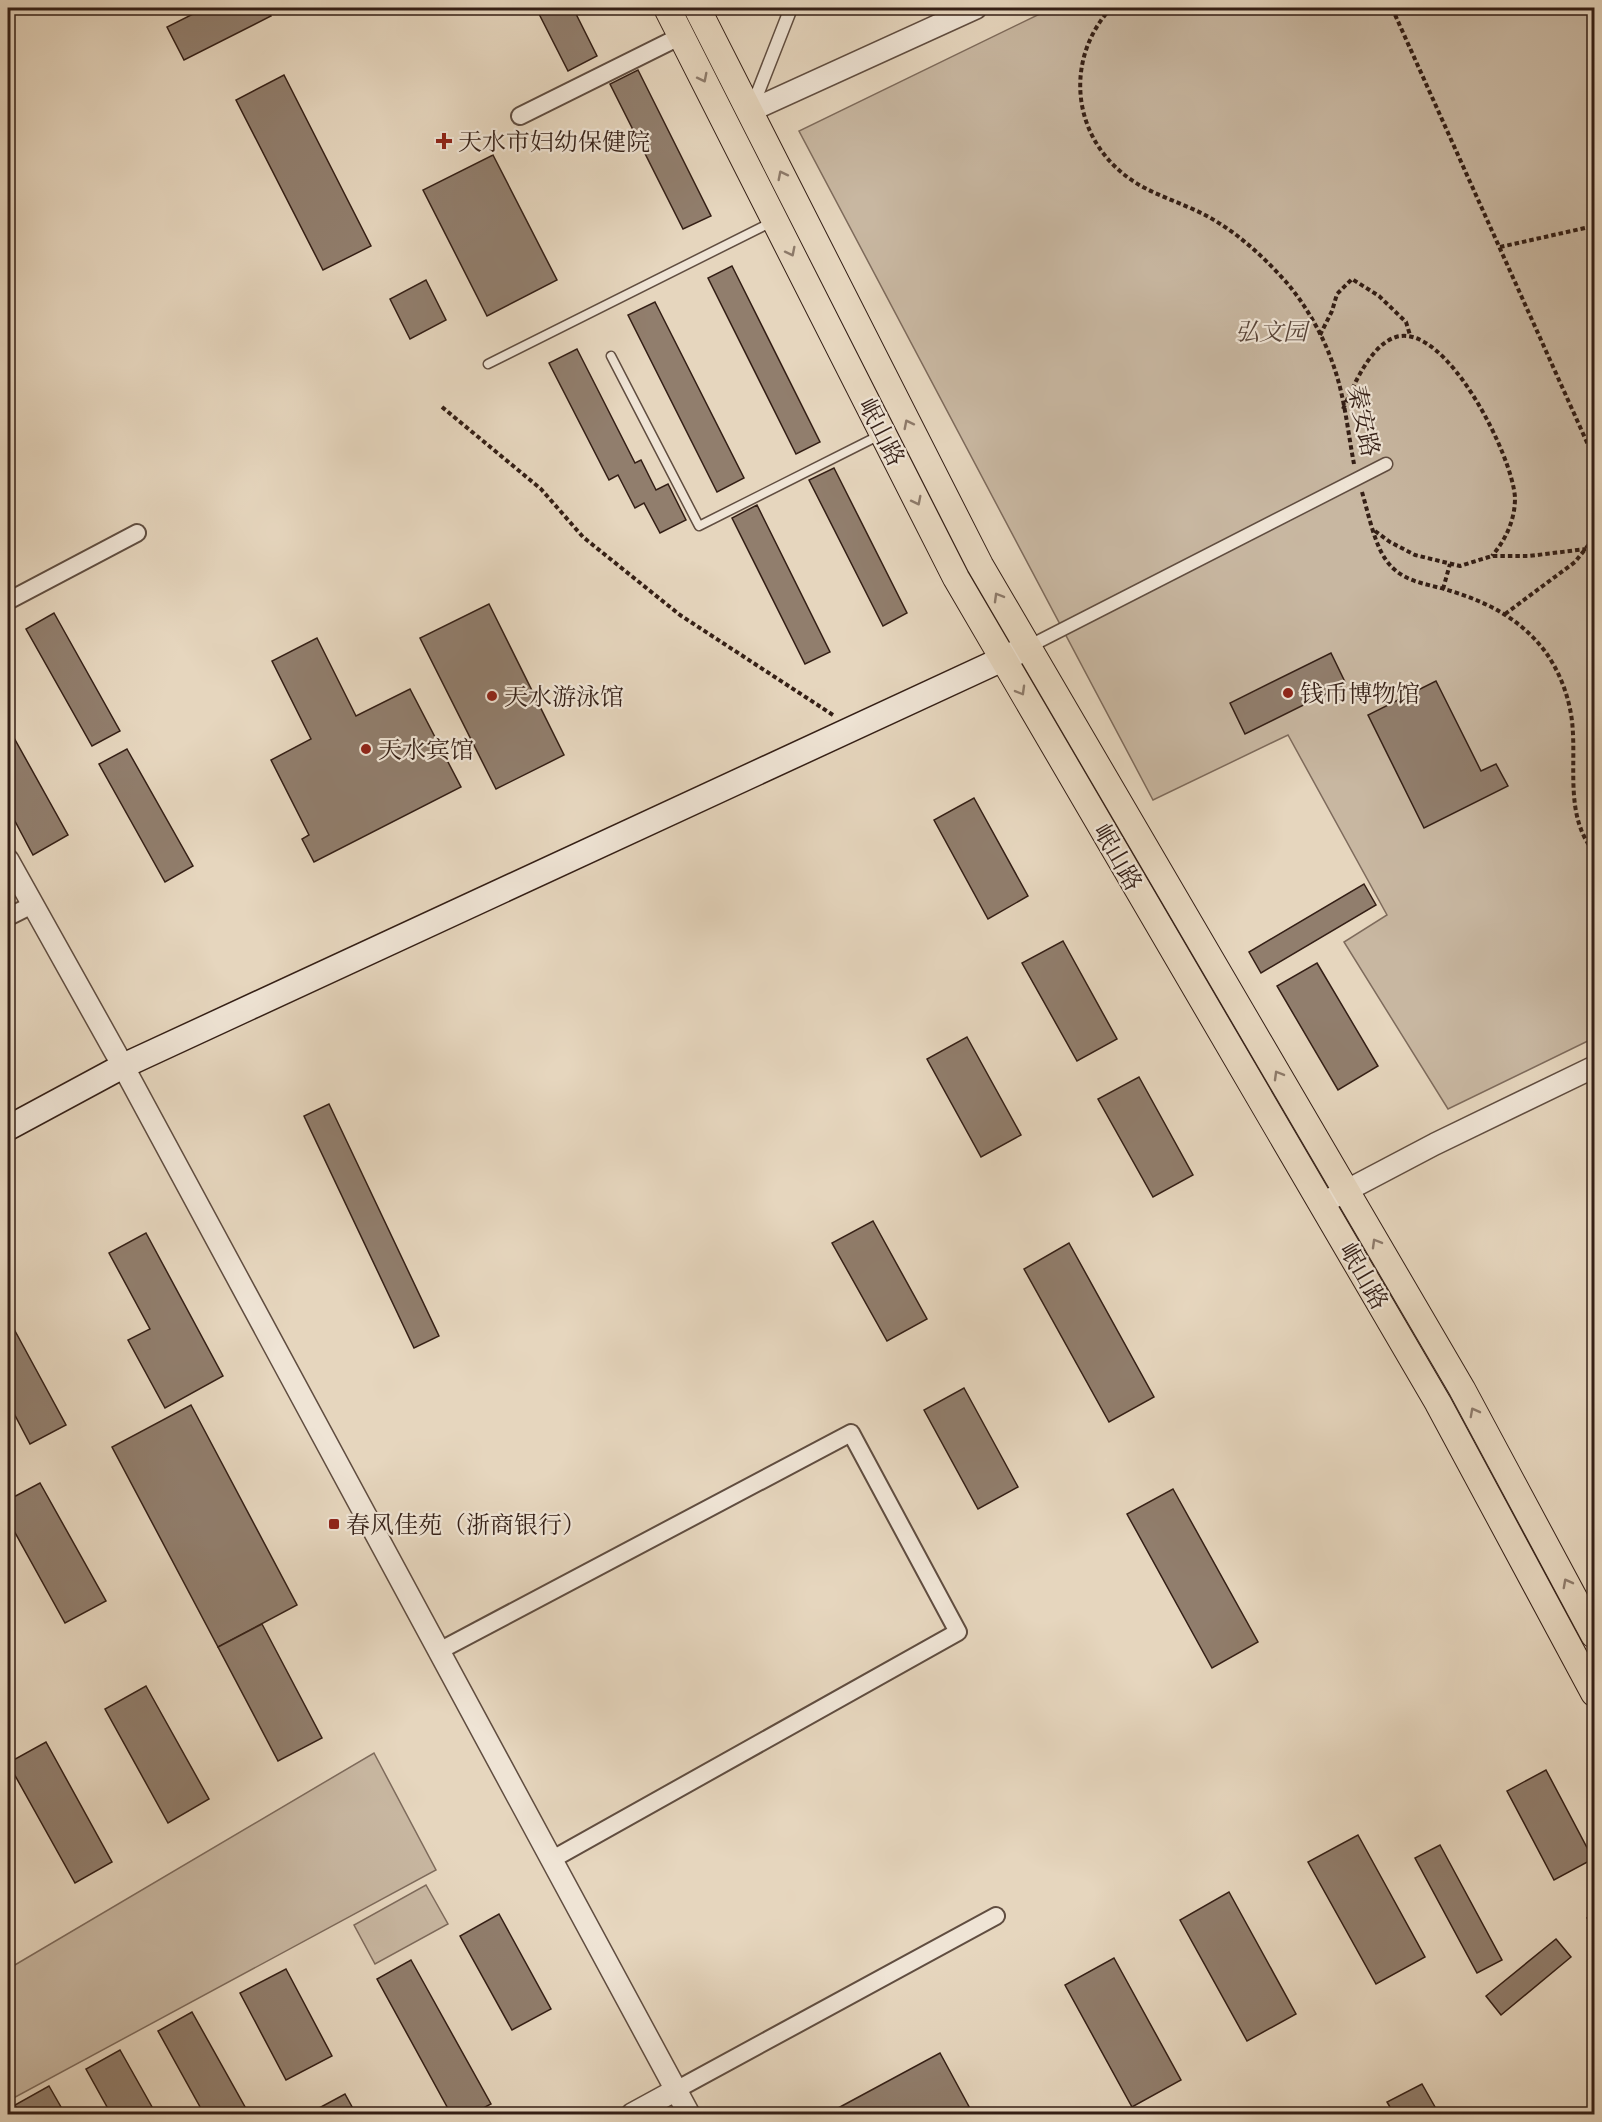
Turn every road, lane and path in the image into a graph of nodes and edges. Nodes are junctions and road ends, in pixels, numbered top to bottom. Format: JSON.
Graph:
{"nodes":[{"id":1,"x":667,"y":8,"type":"edge"},
{"id":2,"x":697,"y":8,"type":"edge"},
{"id":3,"x":791,"y":8,"type":"edge"},
{"id":4,"x":976,"y":8,"type":"edge"},
{"id":5,"x":1111,"y":8,"type":"edge"},
{"id":6,"x":1392,"y":8,"type":"edge"},
{"id":7,"x":681,"y":36,"type":"junction"},
{"id":8,"x":750,"y":111,"type":"junction"},
{"id":9,"x":520,"y":116,"type":"dead end"},
{"id":10,"x":775,"y":221,"type":"junction"},
{"id":11,"x":1594,"y":226,"type":"edge"},
{"id":12,"x":1500,"y":247,"type":"junction"},
{"id":13,"x":1320,"y":335,"type":"junction"},
{"id":14,"x":1410,"y":335,"type":"junction"},
{"id":15,"x":611,"y":356,"type":"dead end"},
{"id":16,"x":488,"y":364,"type":"dead end"},
{"id":17,"x":442,"y":407,"type":"dead end"},
{"id":18,"x":1343,"y":410,"type":"junction"},
{"id":19,"x":883,"y":434,"type":"junction"},
{"id":20,"x":1594,"y":458,"type":"edge"},
{"id":21,"x":1386,"y":464,"type":"dead end"},
{"id":22,"x":1357,"y":478,"type":"junction"},
{"id":23,"x":1375,"y":531,"type":"junction"},
{"id":24,"x":137,"y":533,"type":"dead end"},
{"id":25,"x":1594,"y":538,"type":"edge"},
{"id":26,"x":1586,"y":549,"type":"junction"},
{"id":27,"x":1492,"y":556,"type":"junction"},
{"id":28,"x":1450,"y":564,"type":"junction"},
{"id":29,"x":1443,"y":589,"type":"junction"},
{"id":30,"x":8,"y":601,"type":"edge"},
{"id":31,"x":1505,"y":614,"type":"junction"},
{"id":32,"x":1028,"y":647,"type":"junction"},
{"id":33,"x":1003,"y":660,"type":"junction"},
{"id":34,"x":853,"y":729,"type":"junction"},
{"id":35,"x":1594,"y":852,"type":"edge"},
{"id":36,"x":8,"y":860,"type":"edge"},
{"id":37,"x":32,"y":905,"type":"junction"},
{"id":38,"x":8,"y":917,"type":"edge"},
{"id":39,"x":123,"y":1066,"type":"junction"},
{"id":40,"x":1594,"y":1067,"type":"edge"},
{"id":41,"x":8,"y":1128,"type":"edge"},
{"id":42,"x":1345,"y":1190,"type":"junction"},
{"id":43,"x":1322,"y":1204,"type":"junction"},
{"id":44,"x":1594,"y":1635,"type":"edge"},
{"id":45,"x":439,"y":1651,"type":"junction"},
{"id":46,"x":1594,"y":1693,"type":"edge"},
{"id":47,"x":551,"y":1860,"type":"junction"},
{"id":48,"x":996,"y":1916,"type":"dead end"},
{"id":49,"x":676,"y":2090,"type":"junction"},
{"id":50,"x":632,"y":2115,"type":"edge"},
{"id":51,"x":689,"y":2115,"type":"edge"}],
"edges":[{"from":1,"to":7,"type":"main road","name":"岷山路"},
{"from":2,"to":8,"type":"main road","name":"岷山路"},
{"from":3,"to":8,"type":"street"},
{"from":4,"to":8,"type":"street"},
{"from":5,"to":13,"type":"path","name":"秦安路"},
{"from":6,"to":12,"type":"path"},
{"from":7,"to":9,"type":"street"},
{"from":7,"to":10,"type":"main road","name":"岷山路","one_way":true},
{"from":32,"to":8,"type":"main road","name":"岷山路","one_way":true},
{"from":10,"to":16,"type":"lane"},
{"from":10,"to":19,"type":"main road","name":"岷山路","one_way":true},
{"from":11,"to":12,"type":"path"},
{"from":12,"to":20,"type":"path"},
{"from":13,"to":14,"type":"path"},
{"from":13,"to":18,"type":"path","name":"秦安路"},
{"from":14,"to":18,"type":"path"},
{"from":14,"to":27,"type":"path"},
{"from":15,"to":19,"type":"lane"},
{"from":17,"to":34,"type":"path"},
{"from":18,"to":22,"type":"path","name":"秦安路"},
{"from":19,"to":33,"type":"main road","name":"岷山路","one_way":true},
{"from":21,"to":22,"type":"street"},
{"from":22,"to":23,"type":"path","name":"秦安路"},
{"from":22,"to":32,"type":"street"},
{"from":23,"to":28,"type":"path"},
{"from":23,"to":29,"type":"path","name":"秦安路"},
{"from":24,"to":30,"type":"street"},
{"from":25,"to":26,"type":"path"},
{"from":26,"to":27,"type":"path"},
{"from":26,"to":31,"type":"path"},
{"from":27,"to":28,"type":"path"},
{"from":28,"to":29,"type":"path"},
{"from":29,"to":31,"type":"path","name":"秦安路"},
{"from":31,"to":35,"type":"path","name":"秦安路"},
{"from":32,"to":33,"type":"main road"},
{"from":42,"to":32,"type":"main road","name":"岷山路","one_way":true},
{"from":33,"to":34,"type":"main road"},
{"from":33,"to":43,"type":"main road","name":"岷山路","one_way":true},
{"from":34,"to":39,"type":"main road"},
{"from":36,"to":37,"type":"street"},
{"from":37,"to":38,"type":"street"},
{"from":37,"to":39,"type":"street"},
{"from":39,"to":41,"type":"main road"},
{"from":39,"to":45,"type":"street"},
{"from":40,"to":42,"type":"street"},
{"from":42,"to":43,"type":"street"},
{"from":44,"to":42,"type":"main road","name":"岷山路","one_way":true},
{"from":43,"to":46,"type":"main road","name":"岷山路"},
{"from":45,"to":47,"type":"street"},
{"from":45,"to":47,"type":"street"},
{"from":47,"to":49,"type":"street"},
{"from":48,"to":49,"type":"street"},
{"from":49,"to":50,"type":"street"},
{"from":49,"to":51,"type":"street"}]}
